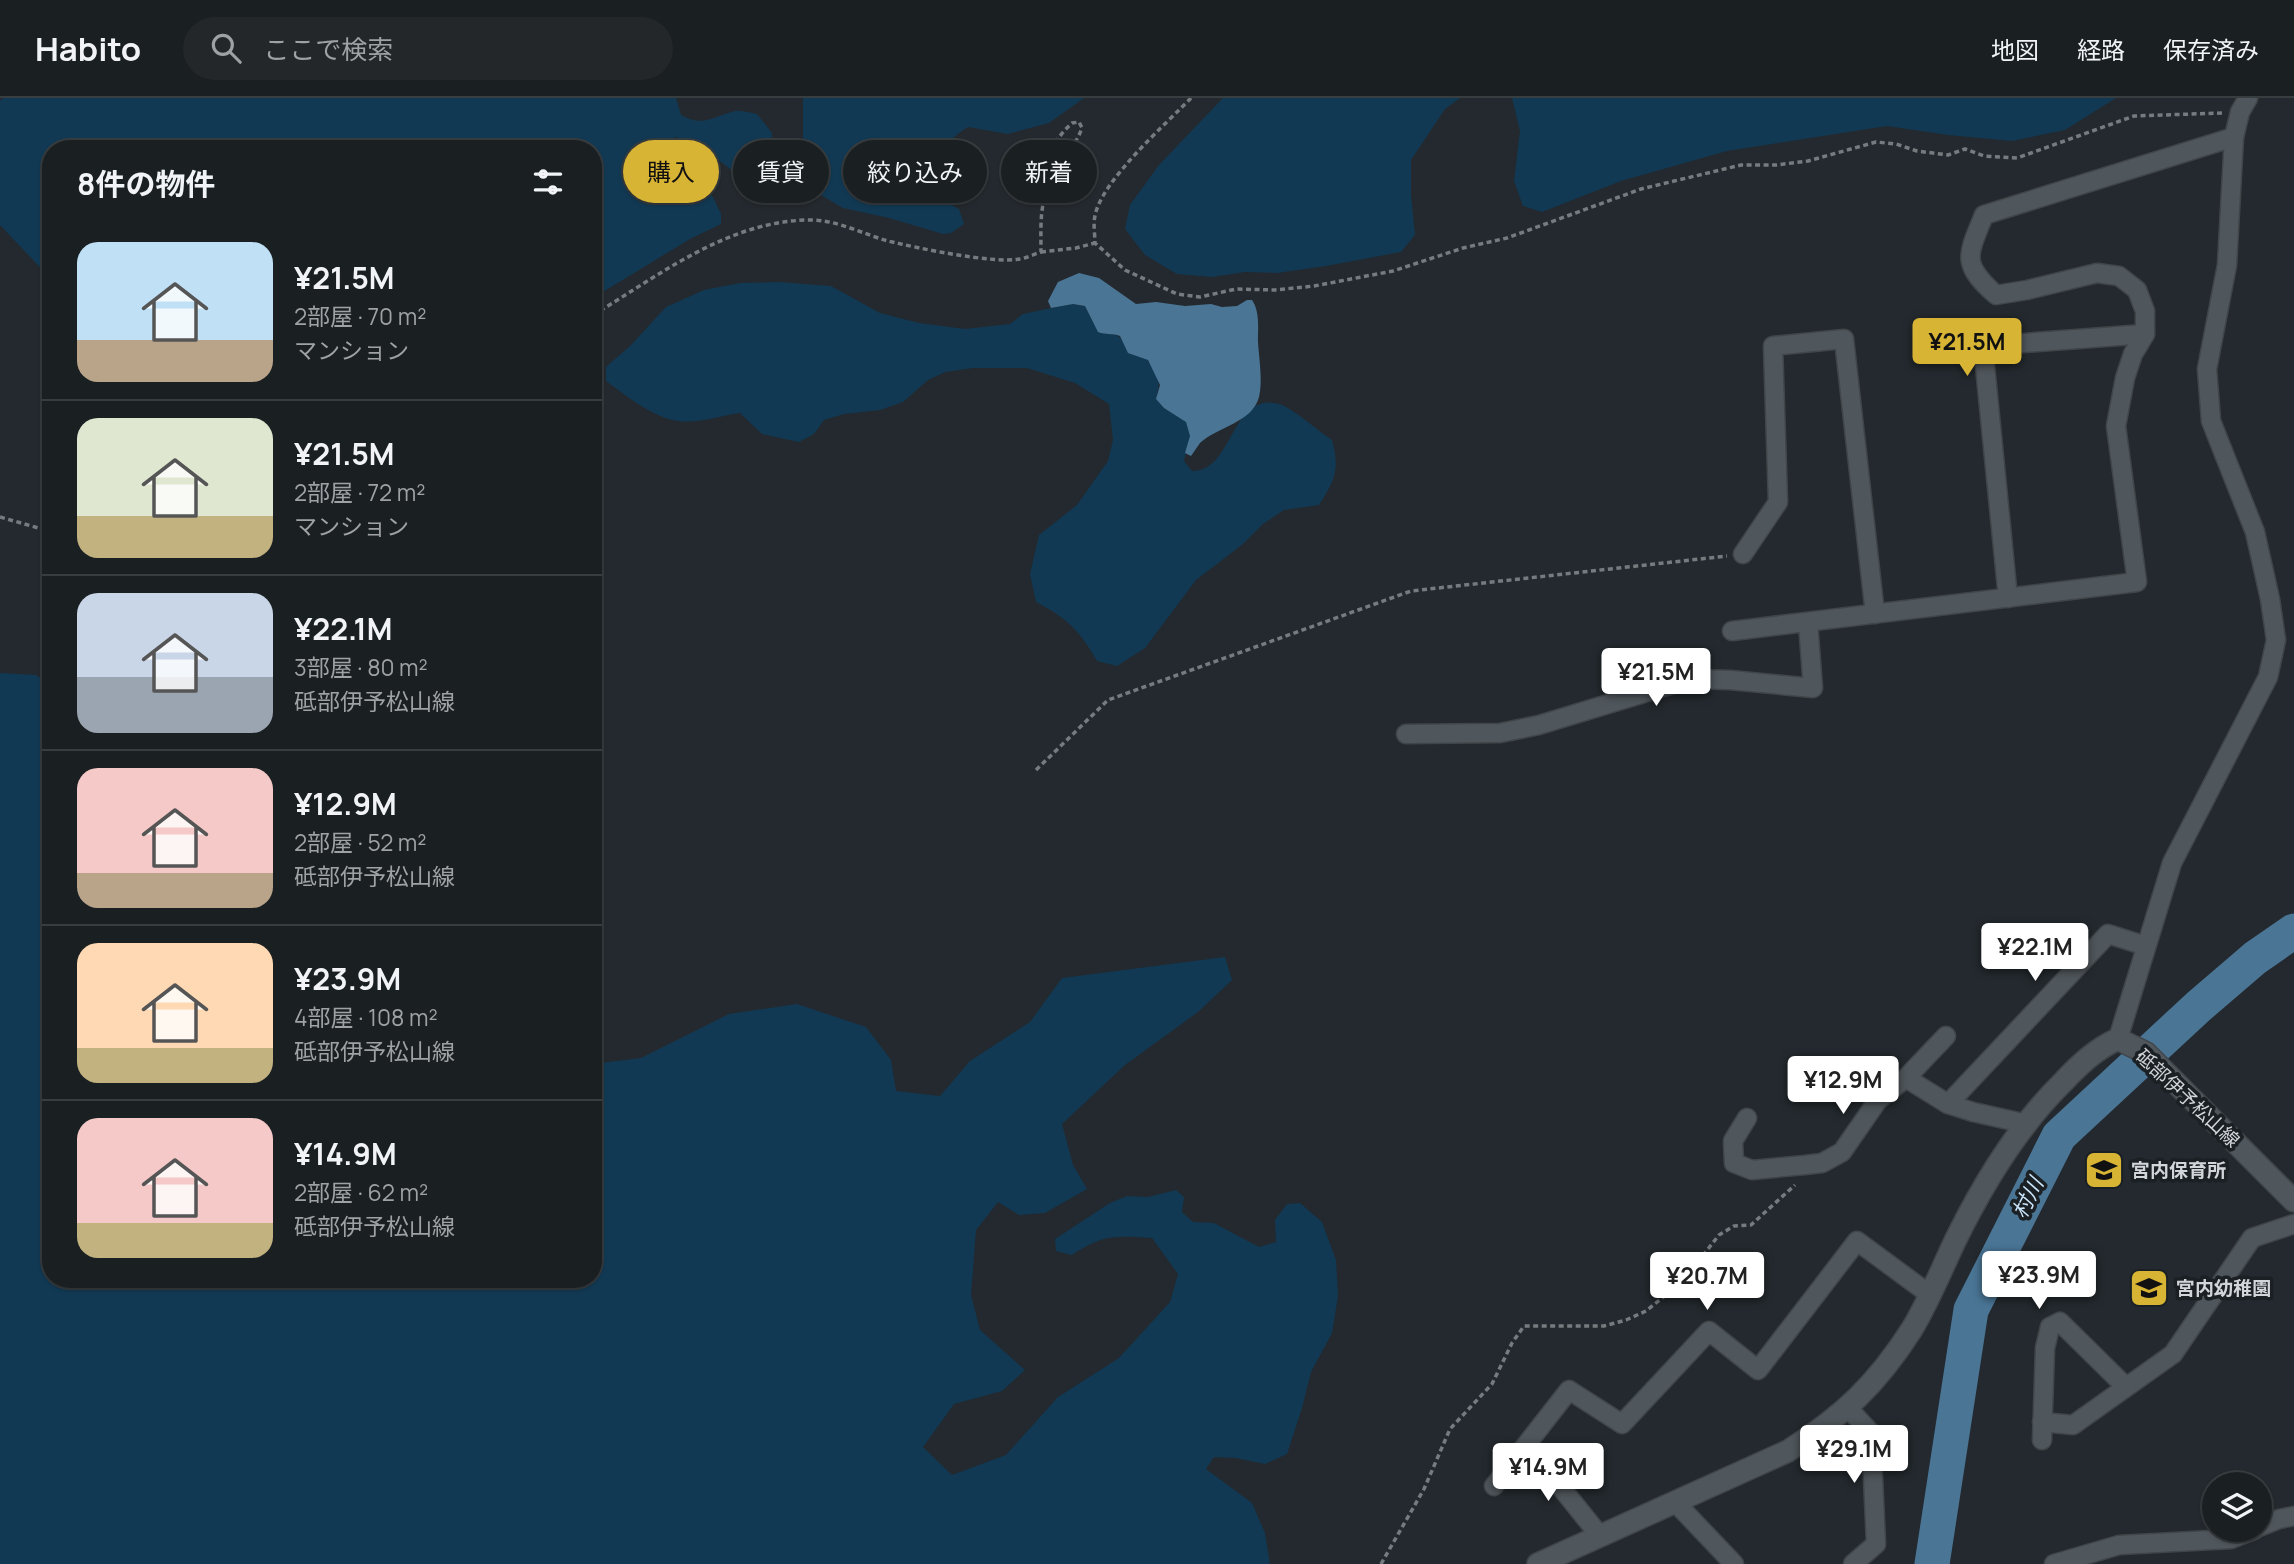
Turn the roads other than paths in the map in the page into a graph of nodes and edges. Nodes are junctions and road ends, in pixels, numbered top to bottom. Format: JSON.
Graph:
{"nodes":[{"id":1,"x":2244,"y":105,"type":"edge"},
{"id":2,"x":2234,"y":137,"type":"junction"},
{"id":3,"x":2144,"y":334,"type":"junction"},
{"id":4,"x":1743,"y":554,"type":"road end"},
{"id":5,"x":2008,"y":598,"type":"junction"},
{"id":6,"x":1875,"y":614,"type":"junction"},
{"id":7,"x":1808,"y":623,"type":"junction"},
{"id":8,"x":1732,"y":631,"type":"dead end"},
{"id":9,"x":1406,"y":734,"type":"dead end"},
{"id":10,"x":2146,"y":946,"type":"junction"},
{"id":11,"x":1946,"y":1036,"type":"dead end"},
{"id":12,"x":2118,"y":1039,"type":"junction"},
{"id":13,"x":1906,"y":1078,"type":"junction"},
{"id":14,"x":1948,"y":1104,"type":"junction"},
{"id":15,"x":1747,"y":1118,"type":"dead end"},
{"id":16,"x":2027,"y":1124,"type":"junction"},
{"id":17,"x":2294,"y":1201,"type":"edge"},
{"id":18,"x":2294,"y":1224,"type":"edge"},
{"id":19,"x":1929,"y":1294,"type":"junction"},
{"id":20,"x":2126,"y":1387,"type":"junction"},
{"id":21,"x":1849,"y":1408,"type":"junction"},
{"id":22,"x":1527,"y":1445,"type":"junction"},
{"id":23,"x":1494,"y":1486,"type":"dead end"},
{"id":24,"x":1675,"y":1502,"type":"junction"},
{"id":25,"x":2294,"y":1516,"type":"edge"},
{"id":26,"x":2272,"y":1522,"type":"edge"},
{"id":27,"x":1600,"y":1536,"type":"junction"},
{"id":28,"x":2202,"y":1541,"type":"edge"},
{"id":29,"x":1569,"y":1558,"type":"edge"},
{"id":30,"x":1538,"y":1564,"type":"edge"},
{"id":31,"x":1734,"y":1564,"type":"edge"},
{"id":32,"x":1853,"y":1564,"type":"edge"},
{"id":33,"x":2054,"y":1564,"type":"edge"}],
"edges":[{"from":1,"to":2,"type":"street"},
{"from":2,"to":3,"type":"street"},
{"from":2,"to":10,"type":"street"},
{"from":3,"to":5,"type":"street"},
{"from":3,"to":5,"type":"street"},
{"from":4,"to":6,"type":"street"},
{"from":5,"to":6,"type":"street"},
{"from":6,"to":7,"type":"street"},
{"from":7,"to":8,"type":"street"},
{"from":7,"to":9,"type":"street"},
{"from":10,"to":12,"type":"street"},
{"from":10,"to":14,"type":"street"},
{"from":11,"to":13,"type":"street"},
{"from":12,"to":16,"type":"main road","name":"砥部伊予松山線"},
{"from":12,"to":17,"type":"main road","name":"砥部伊予松山線"},
{"from":13,"to":14,"type":"street"},
{"from":13,"to":15,"type":"street"},
{"from":14,"to":16,"type":"street"},
{"from":16,"to":19,"type":"main road","name":"砥部伊予松山線"},
{"from":18,"to":20,"type":"street"},
{"from":19,"to":21,"type":"main road","name":"砥部伊予松山線"},
{"from":19,"to":22,"type":"street"},
{"from":20,"to":20,"type":"street"},
{"from":21,"to":24,"type":"main road","name":"砥部伊予松山線"},
{"from":21,"to":32,"type":"street"},
{"from":22,"to":23,"type":"street"},
{"from":22,"to":27,"type":"street"},
{"from":24,"to":27,"type":"main road","name":"砥部伊予松山線"},
{"from":24,"to":31,"type":"street"},
{"from":25,"to":26,"type":"street"},
{"from":27,"to":29,"type":"main road","name":"砥部伊予松山線"},
{"from":28,"to":33,"type":"street"},
{"from":29,"to":30,"type":"main road","name":"砥部伊予松山線"}]}
